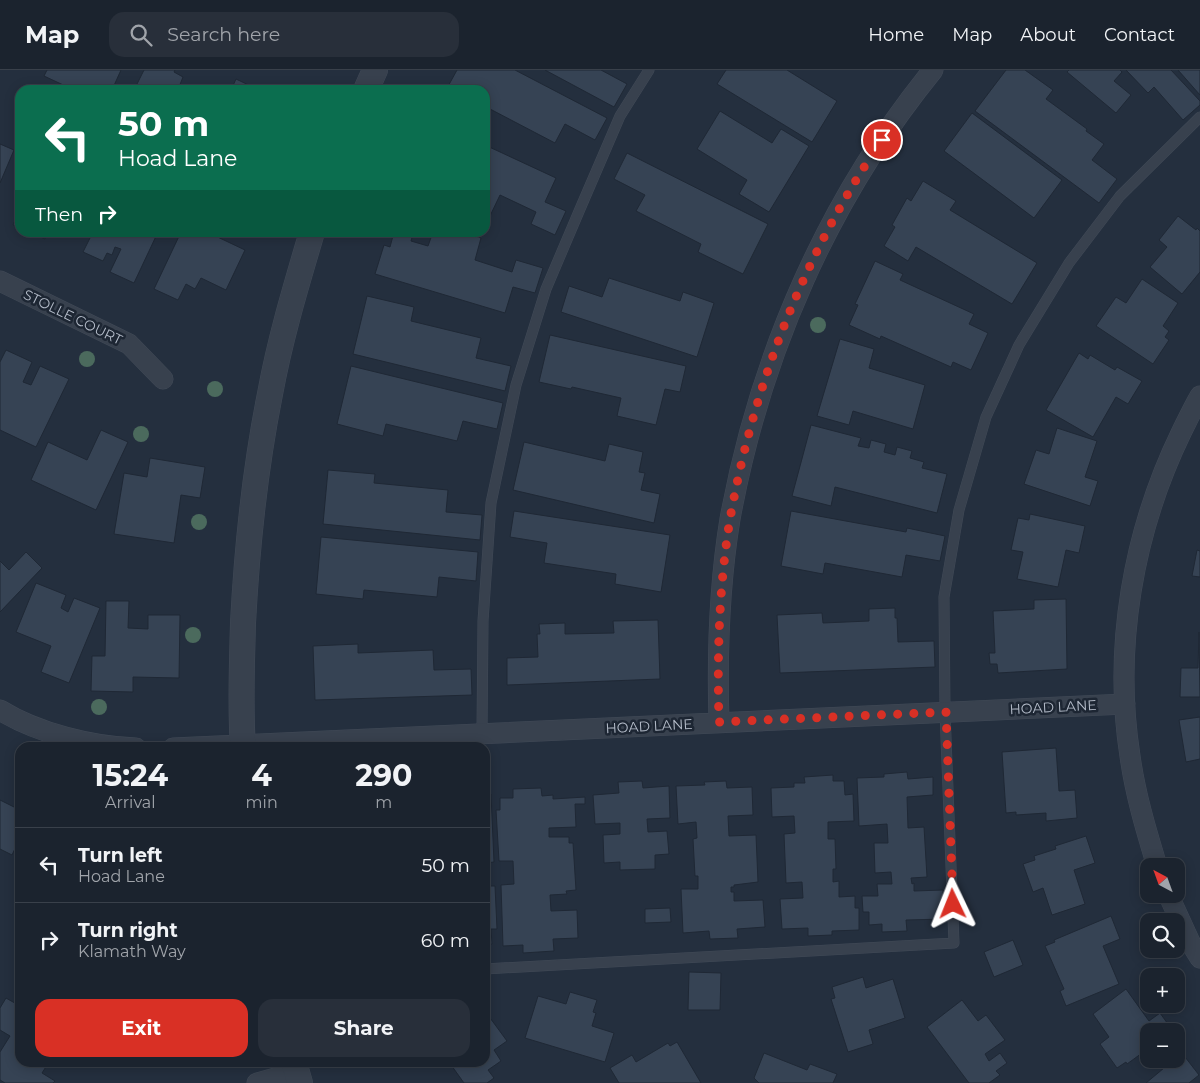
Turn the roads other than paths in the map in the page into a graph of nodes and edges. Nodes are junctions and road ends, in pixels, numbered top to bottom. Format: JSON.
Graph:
{"nodes":[{"id":1,"x":649,"y":70,"type":"edge"},
{"id":2,"x":933,"y":70,"type":"edge"},
{"id":3,"x":1200,"y":117,"type":"edge"},
{"id":4,"x":311,"y":237,"type":"edge"},
{"id":5,"x":0,"y":281,"type":"edge"},
{"id":6,"x":163,"y":379,"type":"dead end"},
{"id":7,"x":1200,"y":396,"type":"edge"},
{"id":8,"x":1125,"y":704,"type":"junction"},
{"id":9,"x":0,"y":710,"type":"edge"},
{"id":10,"x":946,"y":712,"type":"junction"},
{"id":11,"x":719,"y":722,"type":"junction"},
{"id":12,"x":482,"y":733,"type":"junction"},
{"id":13,"x":91,"y":742,"type":"edge"},
{"id":14,"x":243,"y":742,"type":"edge"},
{"id":15,"x":317,"y":742,"type":"edge"},
{"id":16,"x":1155,"y":858,"type":"edge"},
{"id":17,"x":1172,"y":903,"type":"edge"},
{"id":18,"x":1200,"y":958,"type":"edge"},
{"id":19,"x":490,"y":969,"type":"edge"},
{"id":20,"x":297,"y":1072,"type":"edge"},
{"id":21,"x":257,"y":1083,"type":"edge"}],
"edges":[{"from":1,"to":12,"type":"lane"},
{"from":2,"to":11,"type":"street"},
{"from":3,"to":10,"type":"lane"},
{"from":4,"to":14,"type":"street"},
{"from":5,"to":6,"type":"street","name":"STOLLE COURT"},
{"from":7,"to":8,"type":"street"},
{"from":8,"to":10,"type":"street","name":"HOAD LANE"},
{"from":8,"to":16,"type":"street"},
{"from":9,"to":13,"type":"street"},
{"from":10,"to":11,"type":"street","name":"HOAD LANE"},
{"from":10,"to":19,"type":"lane"},
{"from":11,"to":12,"type":"street","name":"HOAD LANE"},
{"from":12,"to":15,"type":"street","name":"HOAD LANE"},
{"from":17,"to":18,"type":"street"},
{"from":20,"to":21,"type":"street"}]}
